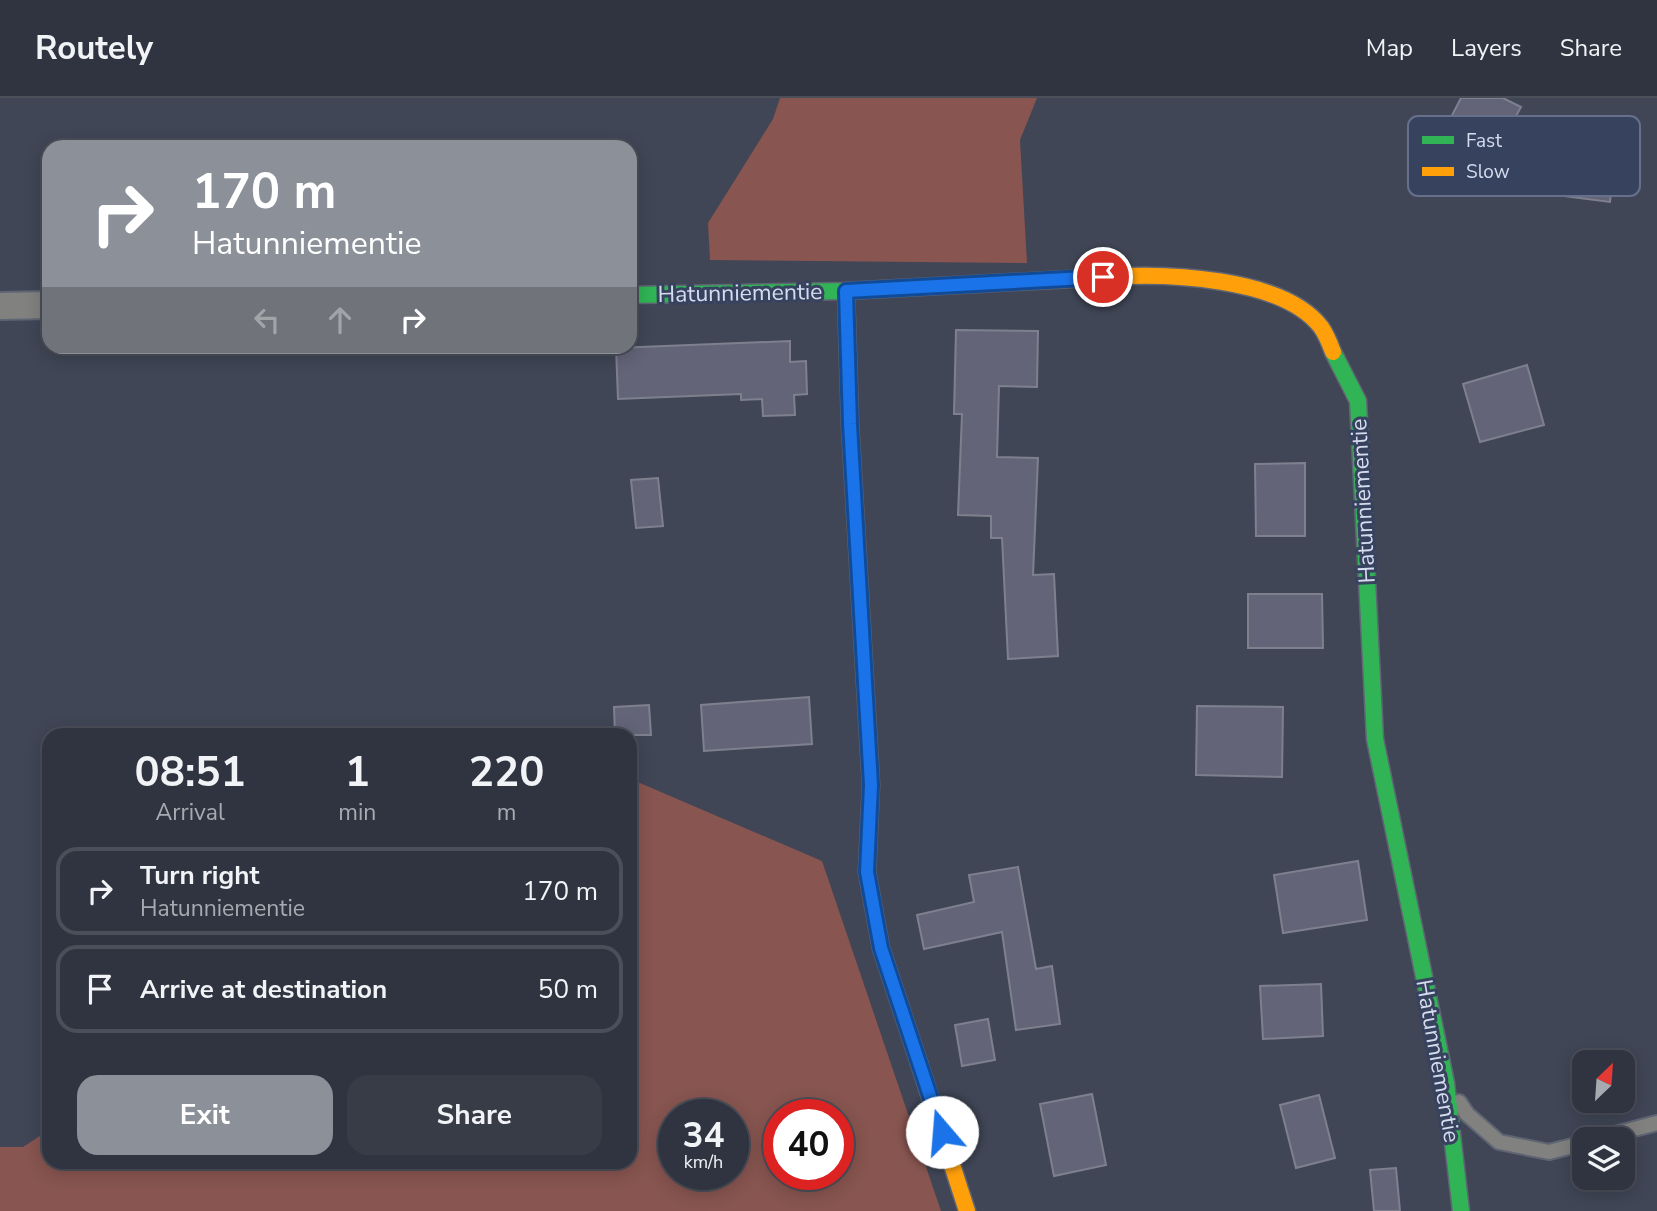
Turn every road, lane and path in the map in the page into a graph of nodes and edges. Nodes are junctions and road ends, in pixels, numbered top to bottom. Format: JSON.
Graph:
{"nodes":[{"id":1,"x":846,"y":291,"type":"junction"},
{"id":2,"x":637,"y":295,"type":"edge"},
{"id":3,"x":42,"y":305,"type":"edge"},
{"id":4,"x":0,"y":306,"type":"edge"},
{"id":5,"x":1446,"y":1083,"type":"junction"},
{"id":6,"x":1657,"y":1123,"type":"edge"},
{"id":7,"x":1635,"y":1129,"type":"edge"},
{"id":8,"x":1572,"y":1146,"type":"edge"},
{"id":9,"x":967,"y":1211,"type":"edge"},
{"id":10,"x":1461,"y":1211,"type":"edge"}],
"edges":[{"from":1,"to":2,"type":"street","name":"Hatunniementie"},
{"from":1,"to":5,"type":"street","name":"Hatunniementie"},
{"from":1,"to":9,"type":"street"},
{"from":3,"to":4,"type":"street"},
{"from":5,"to":8,"type":"lane"},
{"from":5,"to":10,"type":"street","name":"Hatunniementie"},
{"from":6,"to":7,"type":"lane"}]}
